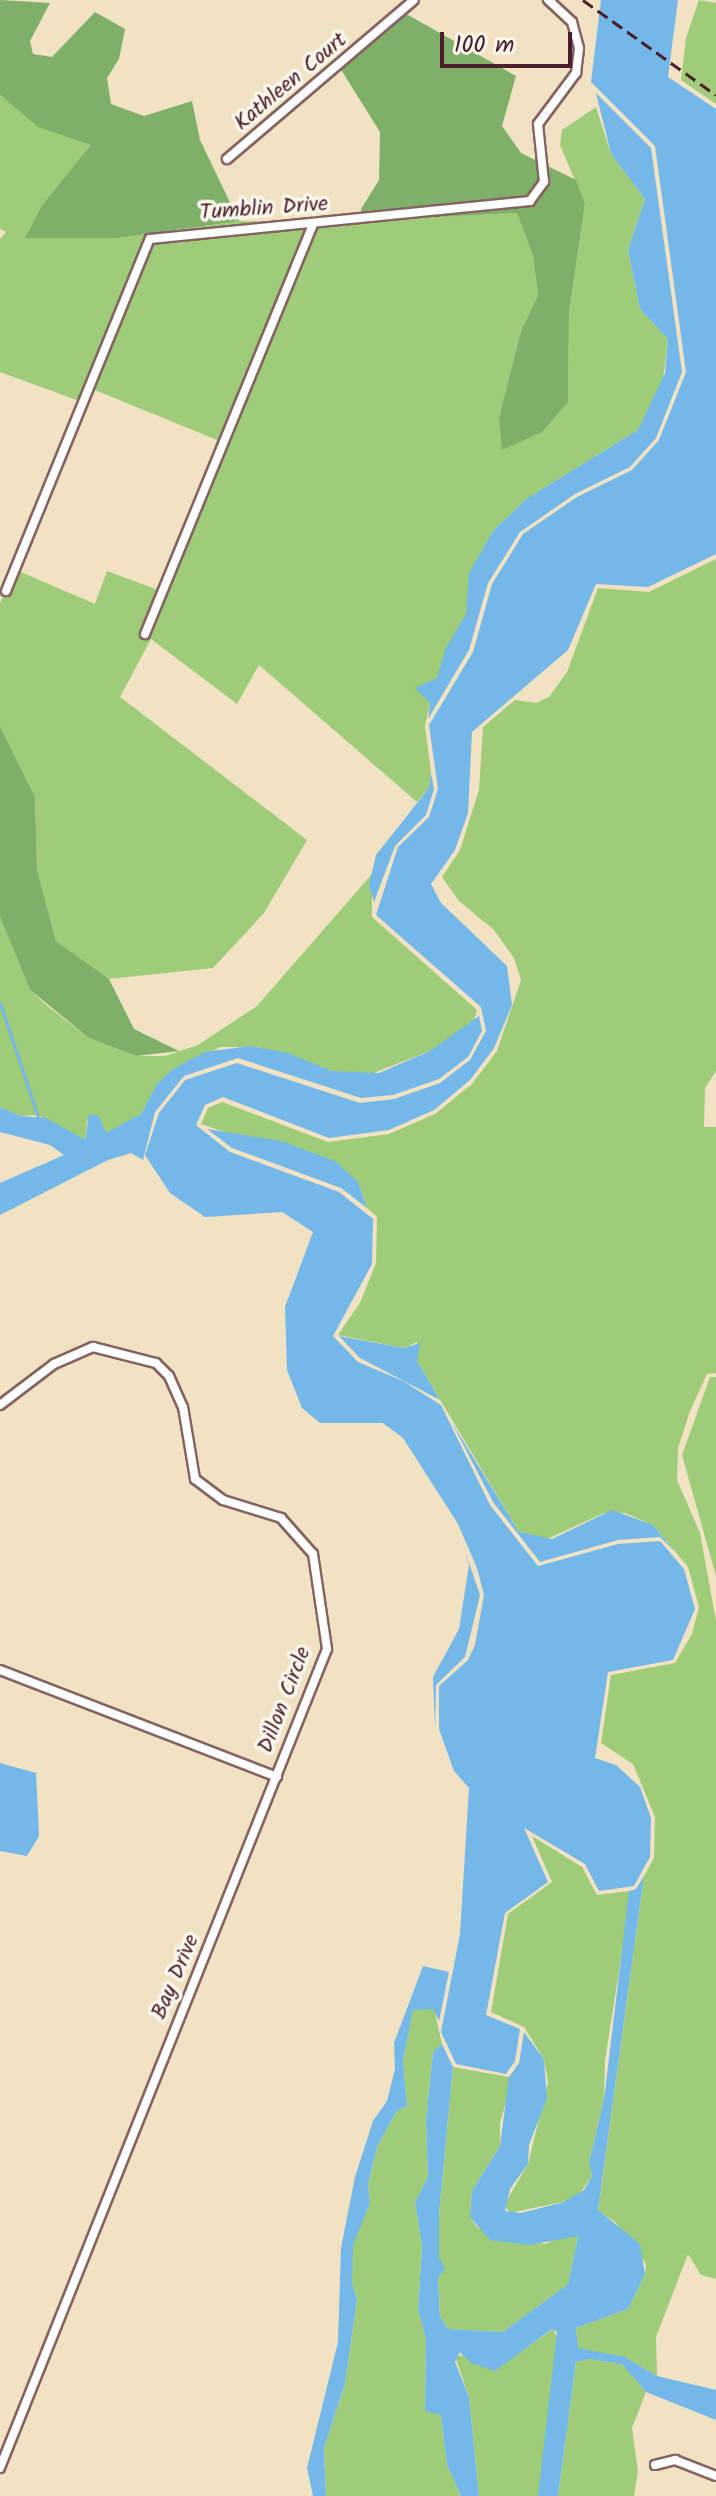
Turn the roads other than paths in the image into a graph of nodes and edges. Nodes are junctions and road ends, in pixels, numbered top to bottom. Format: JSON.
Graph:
{"nodes":[{"id":1,"x":414,"y":0,"type":"edge"},
{"id":2,"x":548,"y":0,"type":"edge"},
{"id":3,"x":227,"y":159,"type":"dead end"},
{"id":4,"x":313,"y":224,"type":"junction"},
{"id":5,"x":6,"y":591,"type":"dead end"},
{"id":6,"x":145,"y":634,"type":"dead end"},
{"id":7,"x":0,"y":1405,"type":"edge"},
{"id":8,"x":0,"y":1670,"type":"edge"},
{"id":9,"x":277,"y":1777,"type":"junction"},
{"id":10,"x":655,"y":2465,"type":"dead end"},
{"id":11,"x":0,"y":2468,"type":"edge"},
{"id":12,"x":716,"y":2476,"type":"edge"}],
"edges":[{"from":1,"to":3,"type":"street","name":"Kathleen Court"},
{"from":2,"to":4,"type":"street","name":"Tumblin Drive"},
{"from":4,"to":5,"type":"street","name":"Tumblin Drive"},
{"from":4,"to":6,"type":"street"},
{"from":7,"to":9,"type":"street","name":"Dillon Circle"},
{"from":8,"to":9,"type":"street"},
{"from":9,"to":11,"type":"street","name":"Bay Drive"},
{"from":10,"to":12,"type":"street"}]}
